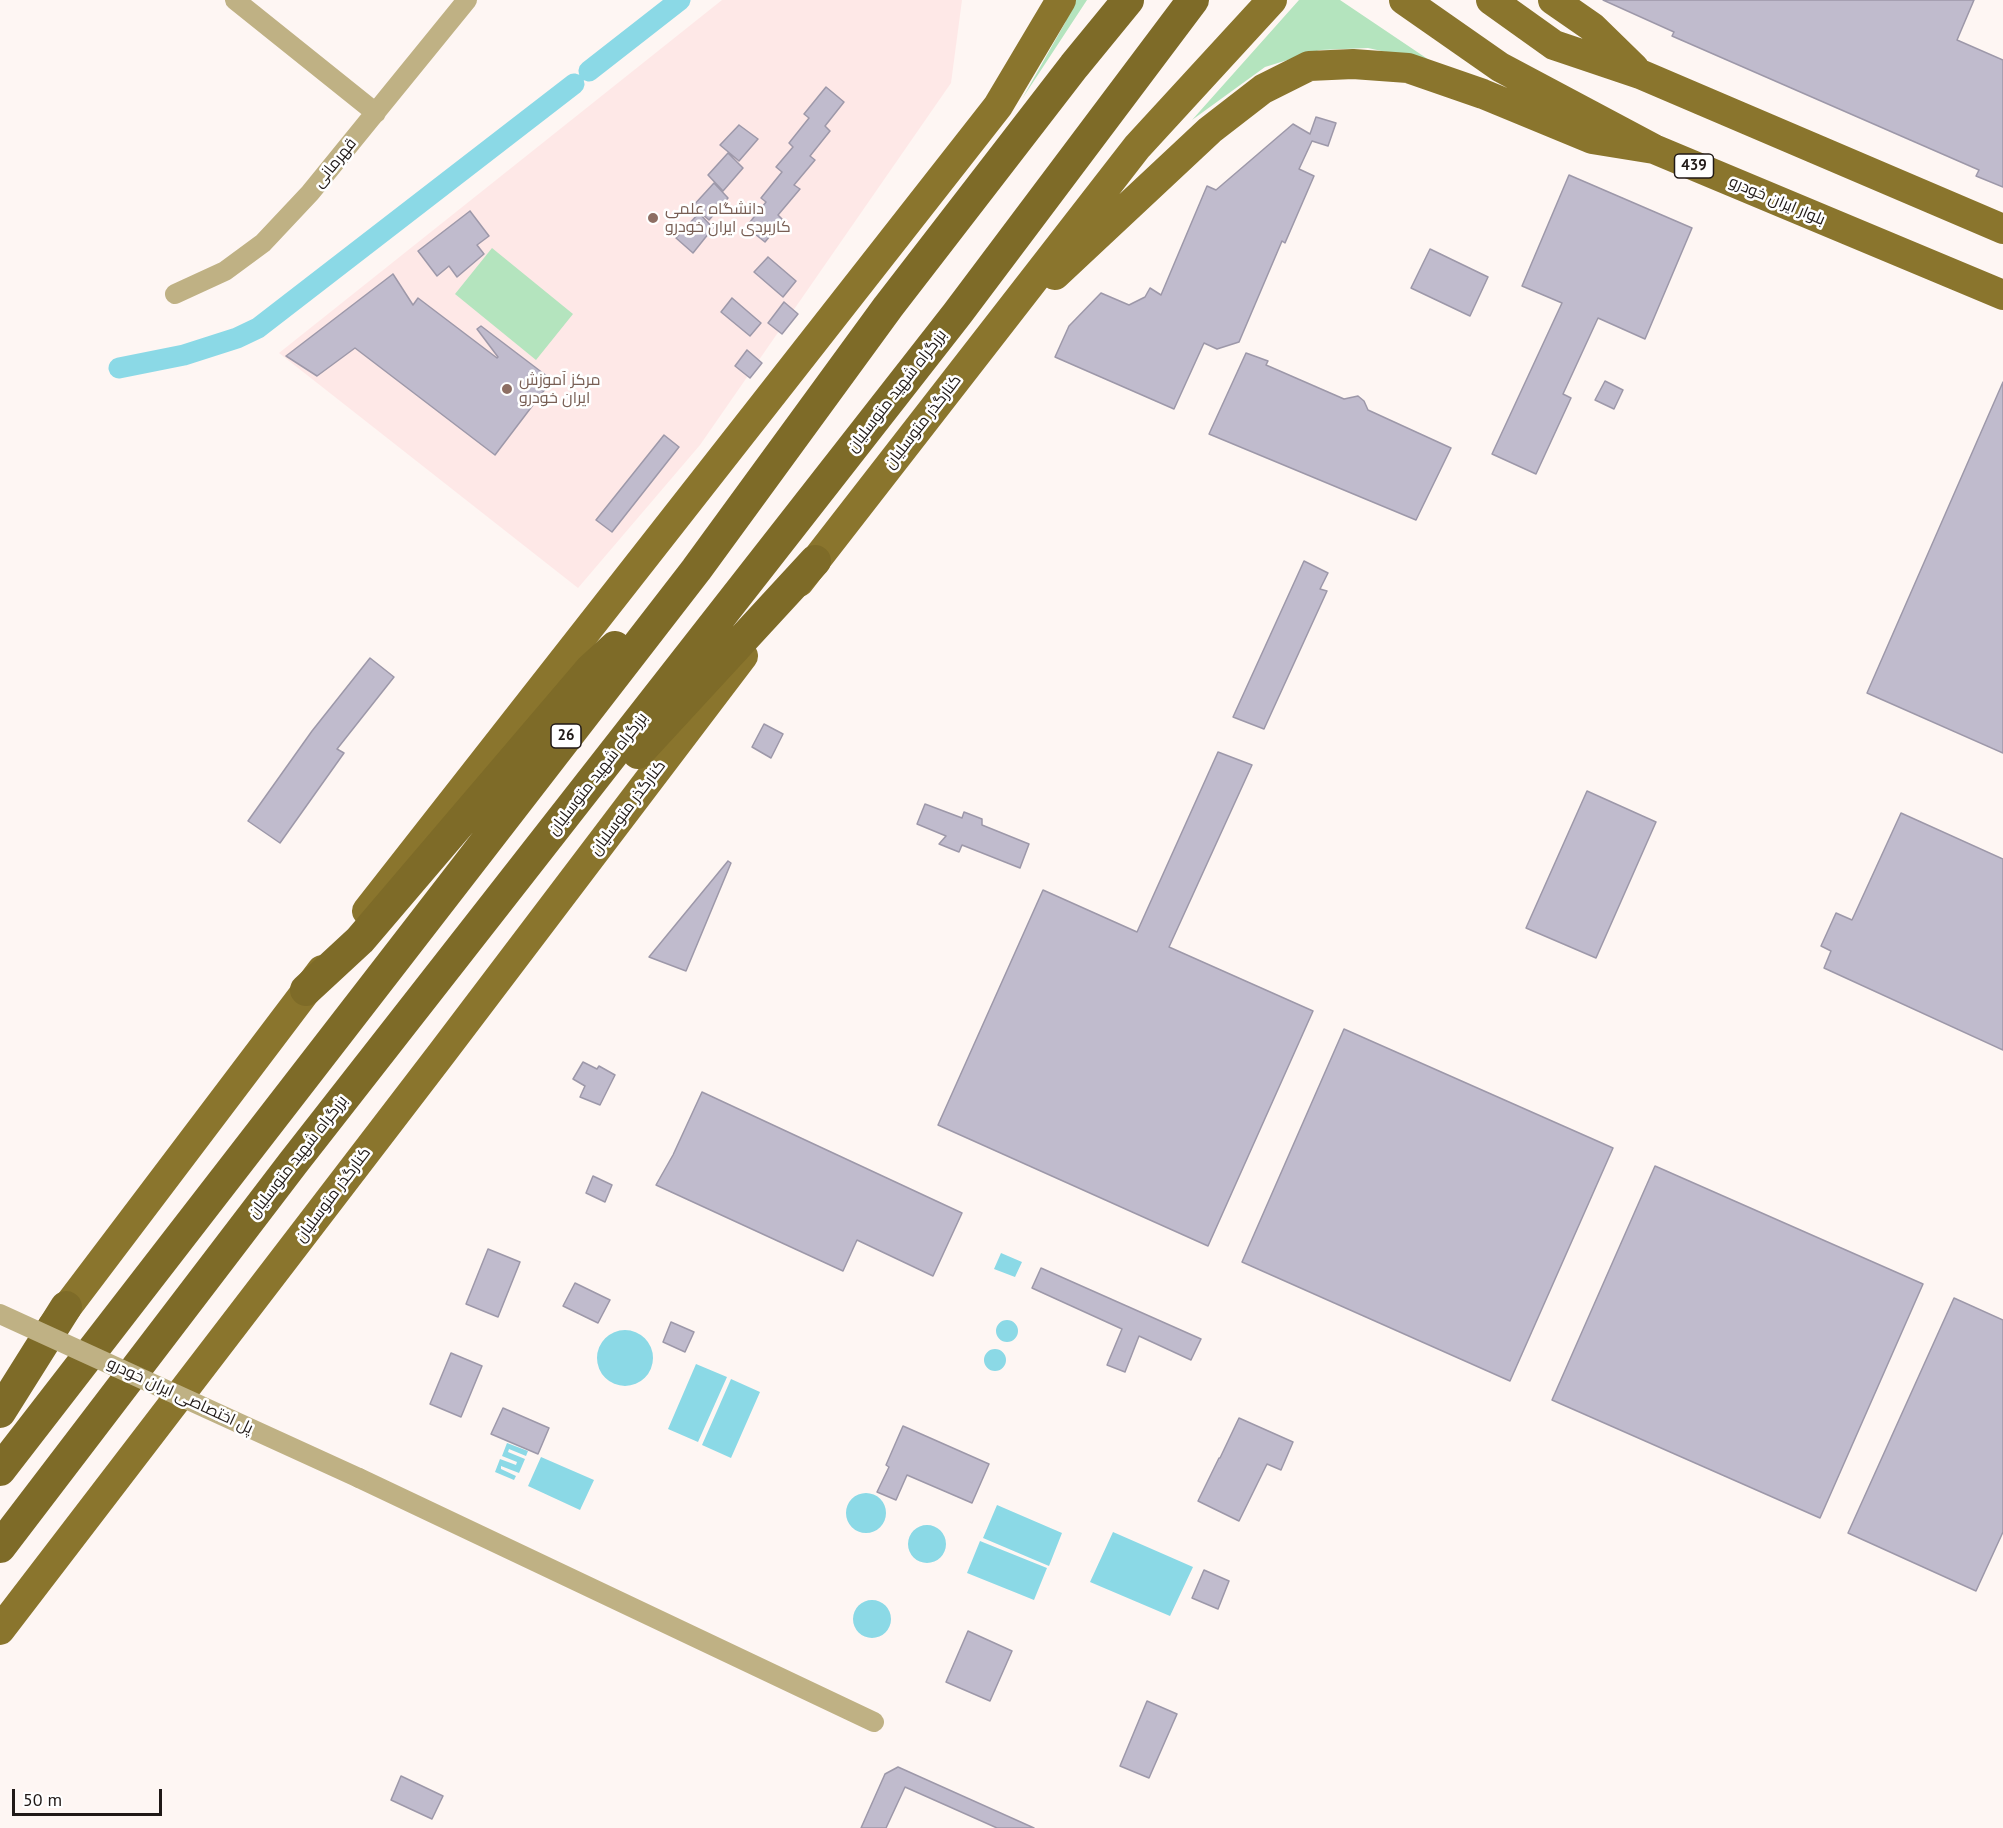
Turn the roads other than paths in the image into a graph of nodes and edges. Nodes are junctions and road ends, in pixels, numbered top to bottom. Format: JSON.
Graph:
{"nodes":[{"id":1,"x":235,"y":0,"type":"edge"},
{"id":2,"x":467,"y":0,"type":"edge"},
{"id":3,"x":1061,"y":0,"type":"edge"},
{"id":4,"x":1128,"y":0,"type":"edge"},
{"id":5,"x":1193,"y":0,"type":"edge"},
{"id":6,"x":1272,"y":0,"type":"edge"},
{"id":7,"x":1404,"y":0,"type":"edge"},
{"id":8,"x":1491,"y":0,"type":"edge"},
{"id":9,"x":1553,"y":0,"type":"edge"},
{"id":10,"x":1640,"y":75,"type":"junction"},
{"id":11,"x":376,"y":113,"type":"junction"},
{"id":12,"x":1654,"y":149,"type":"junction"},
{"id":13,"x":2003,"y":229,"type":"edge"},
{"id":14,"x":175,"y":294,"type":"dead end"},
{"id":15,"x":2003,"y":295,"type":"edge"},
{"id":16,"x":991,"y":333,"type":"junction"},
{"id":17,"x":815,"y":561,"type":"junction"},
{"id":18,"x":696,"y":570,"type":"junction"},
{"id":19,"x":488,"y":915,"type":"junction"},
{"id":20,"x":306,"y":990,"type":"junction"},
{"id":21,"x":66,"y":1307,"type":"junction"},
{"id":22,"x":0,"y":1314,"type":"edge"},
{"id":23,"x":0,"y":1395,"type":"edge"},
{"id":24,"x":0,"y":1412,"type":"edge"},
{"id":25,"x":0,"y":1470,"type":"edge"},
{"id":26,"x":0,"y":1547,"type":"edge"},
{"id":27,"x":0,"y":1630,"type":"edge"},
{"id":28,"x":874,"y":1722,"type":"dead end"}],
"edges":[{"from":1,"to":11,"type":"street"},
{"from":2,"to":11,"type":"street","name":"قهرمانی"},
{"from":3,"to":20,"type":"main road"},
{"from":4,"to":18,"type":"highway","number":"26"},
{"from":5,"to":19,"type":"highway","name":"بزرگراه شهید متوسلیان"},
{"from":6,"to":16,"type":"main road","name":"کنارگذر متوسلیان"},
{"from":7,"to":12,"type":"main road","name":"بلوار ایران خودرو","number":"439"},
{"from":8,"to":10,"type":"main road"},
{"from":9,"to":10,"type":"main road"},
{"from":10,"to":13,"type":"main road"},
{"from":11,"to":14,"type":"street","name":"قهرمانی"},
{"from":12,"to":15,"type":"main road","name":"بلوار ایران خودرو","number":"439"},
{"from":12,"to":16,"type":"main road"},
{"from":16,"to":17,"type":"main road","name":"کنارگذر متوسلیان"},
{"from":17,"to":19,"type":"highway"},
{"from":17,"to":27,"type":"main road","name":"کنارگذر متوسلیان"},
{"from":18,"to":20,"type":"highway"},
{"from":18,"to":25,"type":"highway","number":"26"},
{"from":19,"to":26,"type":"highway","name":"بزرگراه شهید متوسلیان"},
{"from":20,"to":21,"type":"main road"},
{"from":21,"to":23,"type":"main road"},
{"from":21,"to":24,"type":"highway"},
{"from":22,"to":28,"type":"street","name":"پل اختصاصی ایران خودرو","bridge":true}]}
